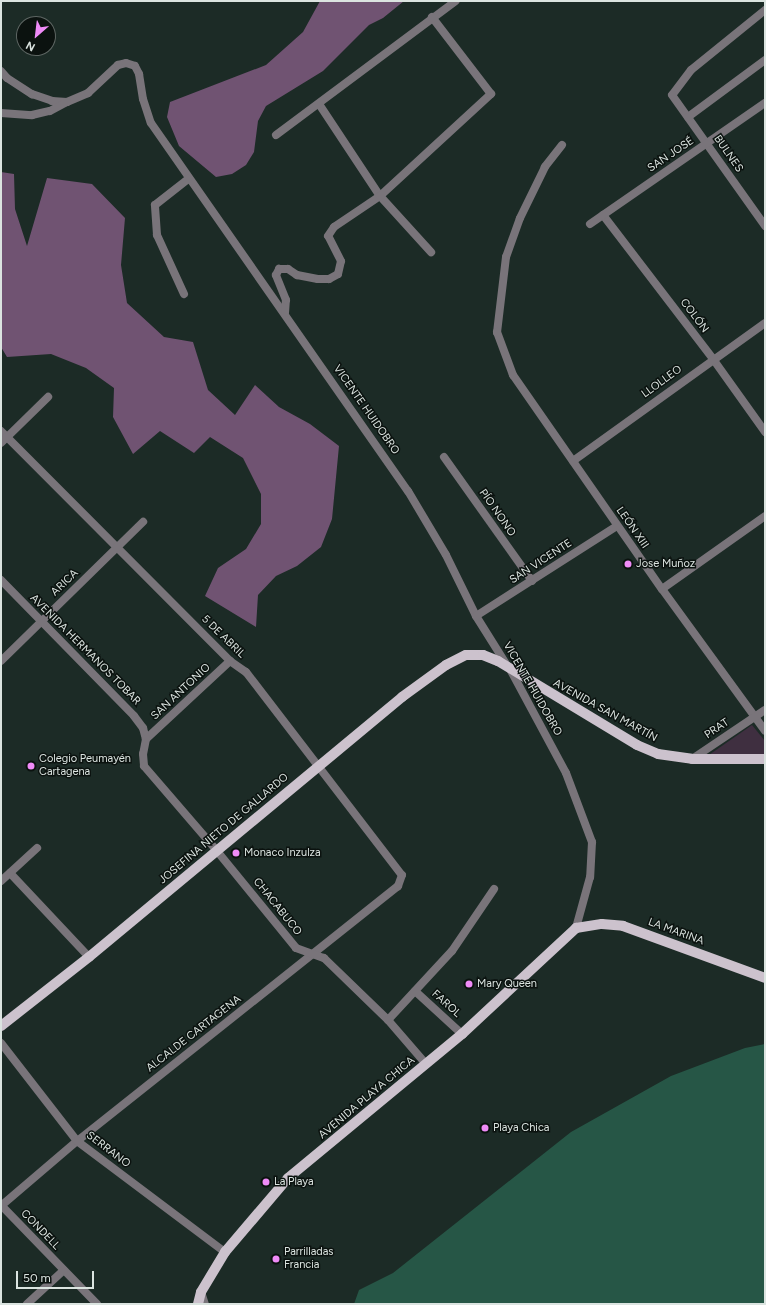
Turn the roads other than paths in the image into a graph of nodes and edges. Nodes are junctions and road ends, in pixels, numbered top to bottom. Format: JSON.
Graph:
{"nodes":[{"id":1,"x":456,"y":1,"type":"edge"},
{"id":2,"x":765,"y":10,"type":"edge"},
{"id":3,"x":432,"y":17,"type":"junction"},
{"id":4,"x":765,"y":60,"type":"edge"},
{"id":5,"x":1,"y":71,"type":"edge"},
{"id":6,"x":67,"y":102,"type":"junction"},
{"id":7,"x":765,"y":103,"type":"edge"},
{"id":8,"x":319,"y":104,"type":"junction"},
{"id":9,"x":1,"y":112,"type":"edge"},
{"id":10,"x":688,"y":117,"type":"junction"},
{"id":11,"x":276,"y":135,"type":"dead end"},
{"id":12,"x":707,"y":143,"type":"junction"},
{"id":13,"x":562,"y":145,"type":"dead end"},
{"id":14,"x":188,"y":179,"type":"junction"},
{"id":15,"x":380,"y":196,"type":"junction"},
{"id":16,"x":603,"y":215,"type":"junction"},
{"id":17,"x":590,"y":224,"type":"dead end"},
{"id":18,"x":765,"y":226,"type":"edge"},
{"id":19,"x":431,"y":252,"type":"dead end"},
{"id":20,"x":184,"y":294,"type":"dead end"},
{"id":21,"x":285,"y":313,"type":"junction"},
{"id":22,"x":765,"y":323,"type":"edge"},
{"id":23,"x":713,"y":359,"type":"junction"},
{"id":24,"x":48,"y":397,"type":"dead end"},
{"id":25,"x":1,"y":431,"type":"edge"},
{"id":26,"x":765,"y":432,"type":"edge"},
{"id":27,"x":8,"y":436,"type":"junction"},
{"id":28,"x":1,"y":443,"type":"edge"},
{"id":29,"x":444,"y":457,"type":"dead end"},
{"id":30,"x":573,"y":461,"type":"junction"},
{"id":31,"x":765,"y":516,"type":"edge"},
{"id":32,"x":144,"y":522,"type":"dead end"},
{"id":33,"x":617,"y":526,"type":"junction"},
{"id":34,"x":118,"y":547,"type":"junction"},
{"id":35,"x":1,"y":580,"type":"edge"},
{"id":36,"x":532,"y":581,"type":"junction"},
{"id":37,"x":662,"y":589,"type":"junction"},
{"id":38,"x":476,"y":616,"type":"junction"},
{"id":39,"x":42,"y":621,"type":"junction"},
{"id":40,"x":466,"y":655,"type":"joint"},
{"id":41,"x":1,"y":660,"type":"edge"},
{"id":42,"x":230,"y":661,"type":"junction"},
{"id":43,"x":510,"y":669,"type":"junction"},
{"id":44,"x":765,"y":710,"type":"edge"},
{"id":45,"x":755,"y":718,"type":"junction"},
{"id":46,"x":765,"y":731,"type":"edge"},
{"id":47,"x":146,"y":739,"type":"junction"},
{"id":48,"x":692,"y":759,"type":"junction"},
{"id":49,"x":765,"y":759,"type":"edge"},
{"id":50,"x":320,"y":766,"type":"junction"},
{"id":51,"x":37,"y":848,"type":"dead end"},
{"id":52,"x":217,"y":851,"type":"junction"},
{"id":53,"x":10,"y":873,"type":"junction"},
{"id":54,"x":1,"y":881,"type":"edge"},
{"id":55,"x":402,"y":881,"type":"joint"},
{"id":56,"x":494,"y":889,"type":"dead end"},
{"id":57,"x":576,"y":928,"type":"junction"},
{"id":58,"x":312,"y":954,"type":"junction"},
{"id":59,"x":89,"y":957,"type":"junction"},
{"id":60,"x":765,"y":978,"type":"edge"},
{"id":61,"x":415,"y":991,"type":"junction"},
{"id":62,"x":388,"y":1020,"type":"junction"},
{"id":63,"x":1,"y":1026,"type":"edge"},
{"id":64,"x":462,"y":1034,"type":"junction"},
{"id":65,"x":1,"y":1043,"type":"edge"},
{"id":66,"x":426,"y":1064,"type":"junction"},
{"id":67,"x":77,"y":1141,"type":"junction"},
{"id":68,"x":1,"y":1205,"type":"edge"},
{"id":69,"x":225,"y":1252,"type":"junction"},
{"id":70,"x":64,"y":1270,"type":"junction"},
{"id":71,"x":202,"y":1292,"type":"junction"},
{"id":72,"x":27,"y":1304,"type":"edge"},
{"id":73,"x":97,"y":1304,"type":"edge"},
{"id":74,"x":198,"y":1304,"type":"edge"},
{"id":75,"x":205,"y":1304,"type":"edge"}],
"edges":[{"from":1,"to":3,"type":"street"},
{"from":2,"to":10,"type":"street","name":"BULNES"},
{"from":3,"to":8,"type":"street"},
{"from":3,"to":15,"type":"street"},
{"from":4,"to":10,"type":"street"},
{"from":5,"to":6,"type":"street","name":"VICENTE HUIDOBRO"},
{"from":6,"to":9,"type":"street"},
{"from":6,"to":14,"type":"street","name":"VICENTE HUIDOBRO"},
{"from":7,"to":12,"type":"street","name":"SAN JOSÉ"},
{"from":8,"to":11,"type":"street"},
{"from":8,"to":15,"type":"street"},
{"from":10,"to":12,"type":"street","name":"BULNES"},
{"from":12,"to":16,"type":"street","name":"SAN JOSÉ"},
{"from":12,"to":18,"type":"street","name":"BULNES"},
{"from":13,"to":30,"type":"street","name":"LEÓN XIII"},
{"from":14,"to":20,"type":"street"},
{"from":14,"to":21,"type":"street","name":"VICENTE HUIDOBRO"},
{"from":15,"to":19,"type":"street"},
{"from":15,"to":21,"type":"street"},
{"from":16,"to":17,"type":"street","name":"SAN JOSÉ"},
{"from":16,"to":23,"type":"street","name":"COLÓN"},
{"from":21,"to":38,"type":"street","name":"VICENTE HUIDOBRO"},
{"from":22,"to":23,"type":"street","name":"LLOLLEO"},
{"from":23,"to":26,"type":"street","name":"COLÓN"},
{"from":23,"to":30,"type":"street","name":"LLOLLEO"},
{"from":24,"to":27,"type":"street"},
{"from":25,"to":27,"type":"street","name":"5 DE ABRIL"},
{"from":27,"to":28,"type":"street"},
{"from":27,"to":34,"type":"street","name":"5 DE ABRIL"},
{"from":29,"to":36,"type":"street","name":"PÍO NONO"},
{"from":30,"to":33,"type":"street","name":"LEÓN XIII"},
{"from":31,"to":37,"type":"street"},
{"from":32,"to":34,"type":"street","name":"ARICA"},
{"from":33,"to":36,"type":"street","name":"SAN VICENTE"},
{"from":33,"to":37,"type":"street","name":"LEÓN XIII"},
{"from":34,"to":39,"type":"street","name":"ARICA"},
{"from":34,"to":42,"type":"street","name":"5 DE ABRIL"},
{"from":35,"to":39,"type":"street","name":"AVENIDA HERMANOS TOBAR"},
{"from":36,"to":38,"type":"street","name":"SAN VICENTE"},
{"from":37,"to":45,"type":"street","name":"LEÓN XIII"},
{"from":38,"to":43,"type":"street","name":"VICENTE HUIDOBRO"},
{"from":39,"to":41,"type":"street","name":"ARICA"},
{"from":39,"to":47,"type":"street","name":"AVENIDA HERMANOS TOBAR"},
{"from":40,"to":43,"type":"main road","name":"AVENIDA SAN MARTÍN"},
{"from":40,"to":50,"type":"main road","name":"JOSEFINA NIETO DE GALLARDO"},
{"from":42,"to":47,"type":"street","name":"SAN ANTONIO"},
{"from":42,"to":50,"type":"street","name":"5 DE ABRIL"},
{"from":43,"to":48,"type":"main road","name":"AVENIDA SAN MARTÍN"},
{"from":43,"to":57,"type":"street","name":"VICENTE HUIDOBRO"},
{"from":44,"to":45,"type":"street","name":"PRAT"},
{"from":45,"to":46,"type":"street","name":"LEÓN XIII"},
{"from":45,"to":48,"type":"street","name":"PRAT"},
{"from":47,"to":52,"type":"street","name":"CHACABUCO"},
{"from":48,"to":49,"type":"main road","name":"AVENIDA SAN MARTÍN"},
{"from":50,"to":52,"type":"main road","name":"JOSEFINA NIETO DE GALLARDO"},
{"from":50,"to":55,"type":"street","name":"5 DE ABRIL"},
{"from":51,"to":53,"type":"street"},
{"from":52,"to":58,"type":"street","name":"CHACABUCO"},
{"from":52,"to":59,"type":"main road","name":"JOSEFINA NIETO DE GALLARDO"},
{"from":53,"to":54,"type":"street"},
{"from":53,"to":59,"type":"street"},
{"from":55,"to":58,"type":"street","name":"ALCALDE CARTAGENA"},
{"from":56,"to":61,"type":"street"},
{"from":57,"to":60,"type":"main road","name":"LA MARINA"},
{"from":57,"to":64,"type":"main road","name":"AVENIDA PLAYA CHICA"},
{"from":58,"to":62,"type":"street","name":"CHACABUCO"},
{"from":58,"to":67,"type":"street","name":"ALCALDE CARTAGENA"},
{"from":59,"to":63,"type":"main road","name":"JOSEFINA NIETO DE GALLARDO"},
{"from":61,"to":62,"type":"street"},
{"from":61,"to":64,"type":"street","name":"FAROL"},
{"from":62,"to":66,"type":"street","name":"CHACABUCO"},
{"from":64,"to":66,"type":"main road","name":"AVENIDA PLAYA CHICA"},
{"from":65,"to":67,"type":"street","name":"SERRANO"},
{"from":66,"to":69,"type":"main road","name":"AVENIDA PLAYA CHICA"},
{"from":67,"to":68,"type":"street","name":"ALCALDE CARTAGENA"},
{"from":67,"to":69,"type":"street","name":"SERRANO"},
{"from":68,"to":70,"type":"street","name":"CONDELL"},
{"from":69,"to":71,"type":"main road","name":"AVENIDA PLAYA CHICA"},
{"from":70,"to":72,"type":"street"},
{"from":70,"to":73,"type":"street","name":"CONDELL"},
{"from":71,"to":74,"type":"main road","name":"AVENIDA PLAYA CHICA"},
{"from":71,"to":75,"type":"street"}]}
